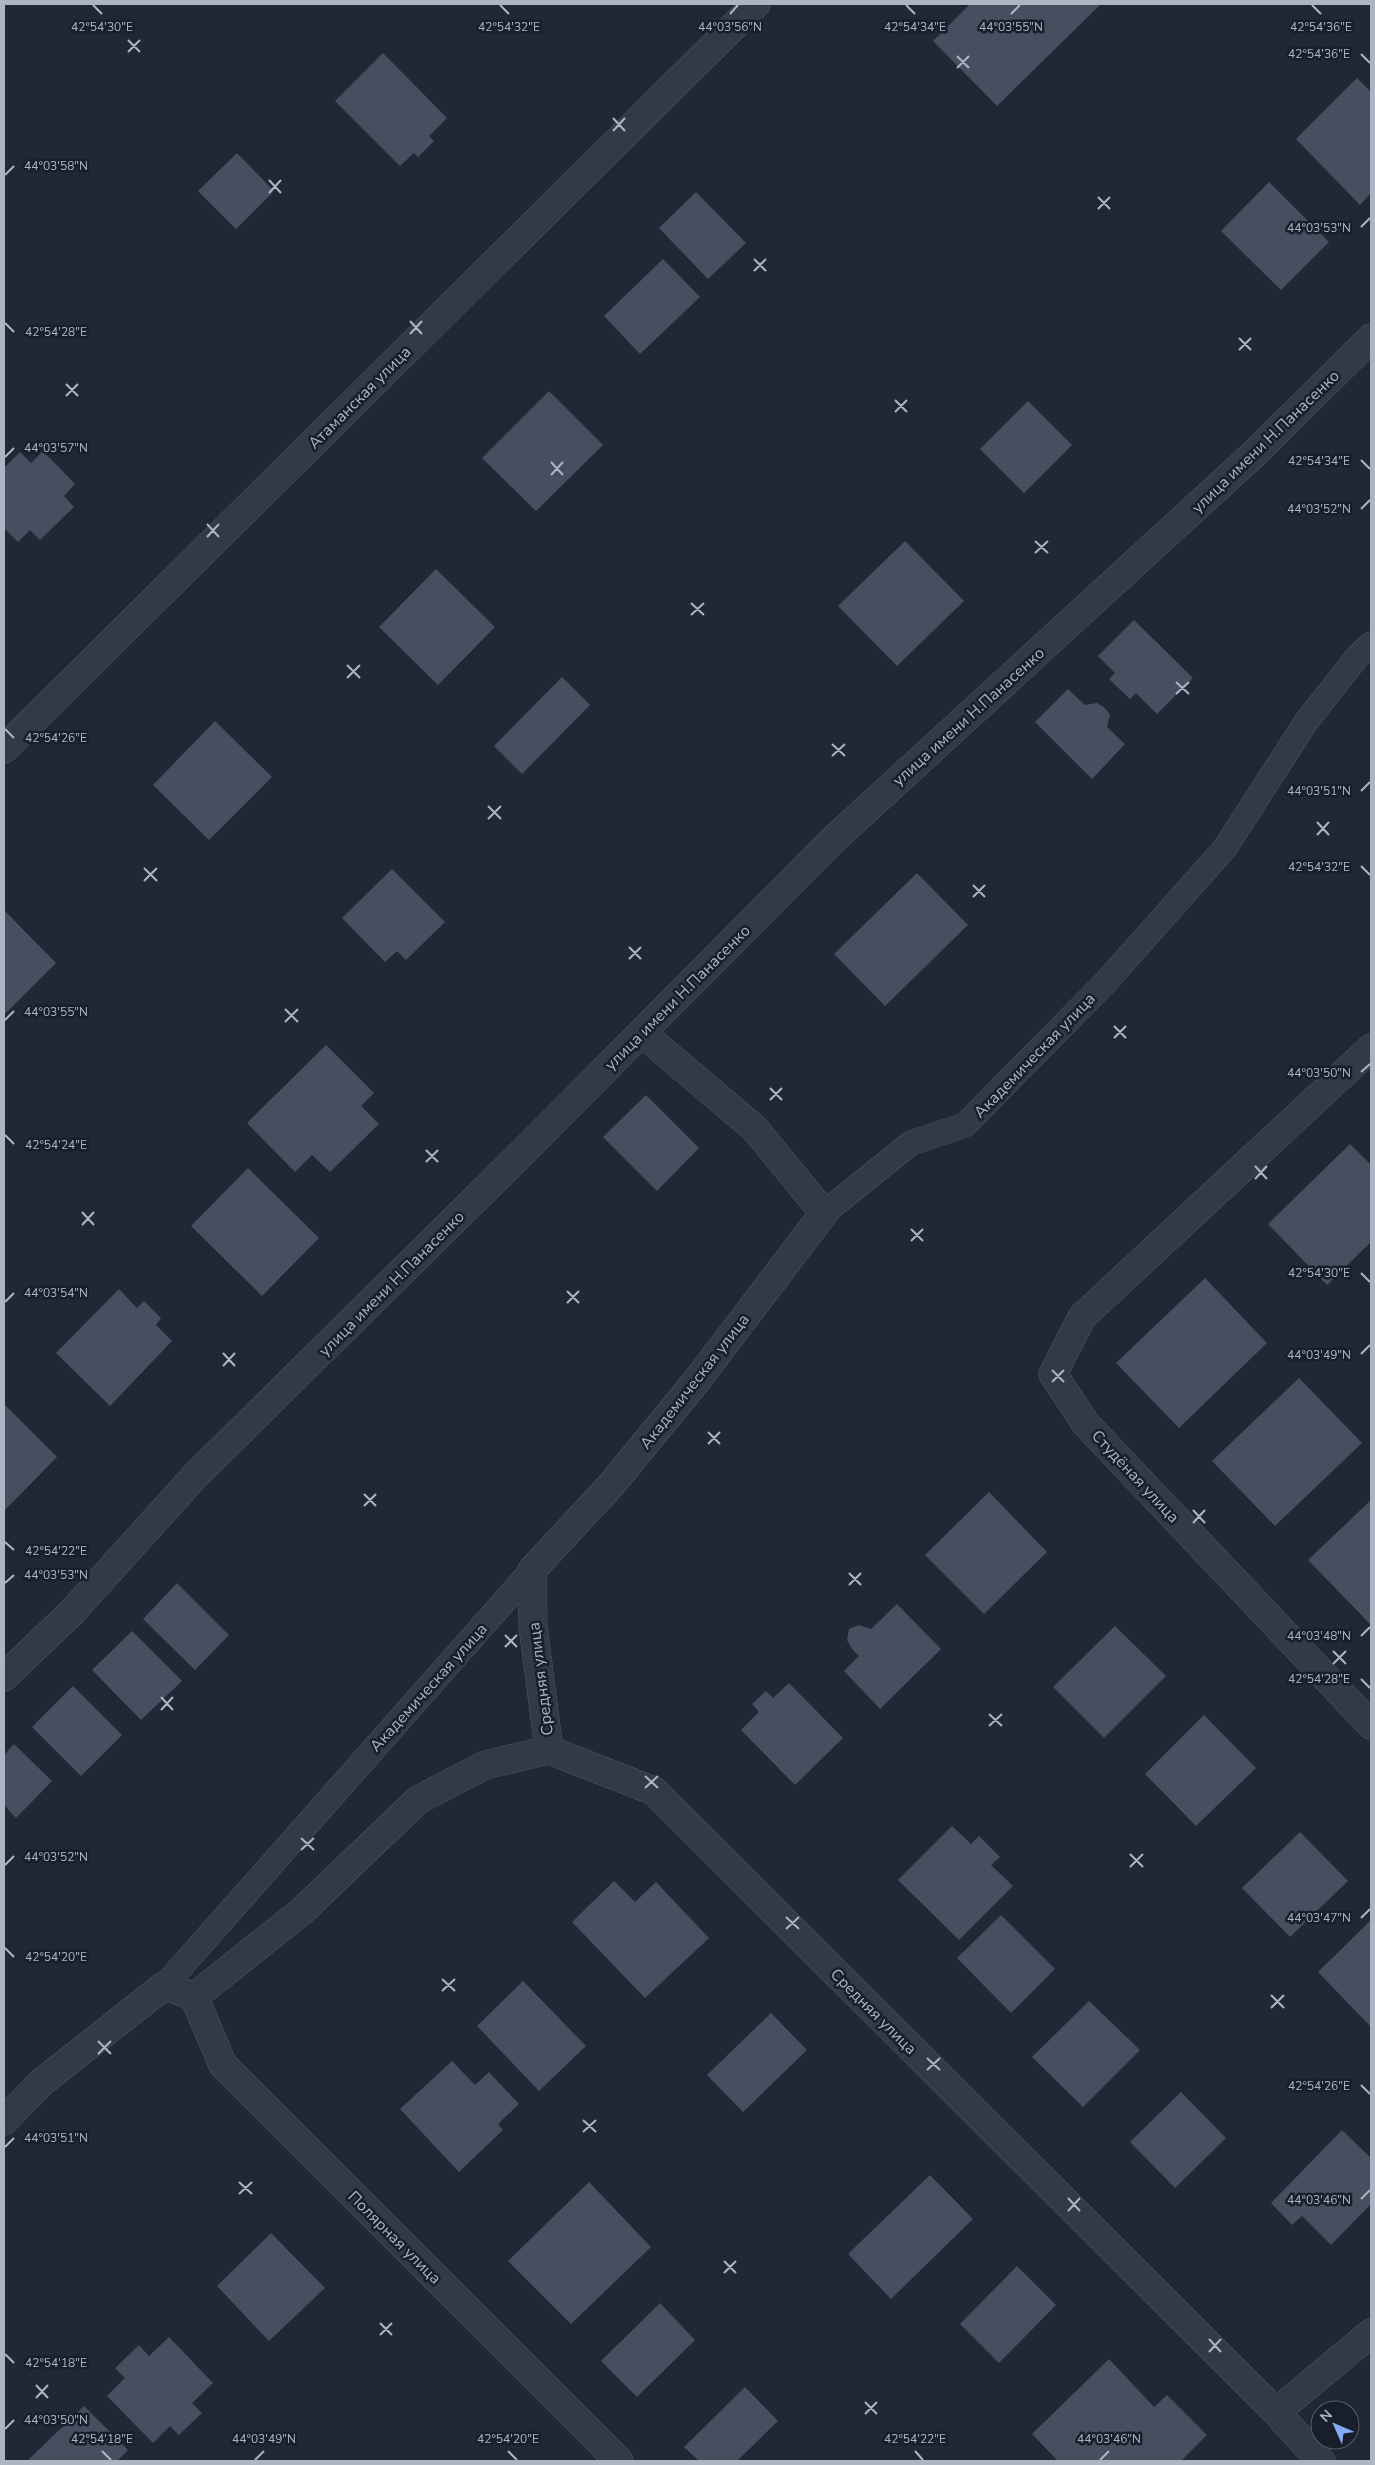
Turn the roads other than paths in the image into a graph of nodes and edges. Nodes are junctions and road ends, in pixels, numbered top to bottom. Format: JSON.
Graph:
{"nodes":[{"id":1,"x":756,"y":4,"type":"edge"},
{"id":2,"x":1371,"y":338,"type":"edge"},
{"id":3,"x":1371,"y":644,"type":"edge"},
{"id":4,"x":4,"y":749,"type":"edge"},
{"id":5,"x":642,"y":1033,"type":"junction"},
{"id":6,"x":1371,"y":1048,"type":"edge"},
{"id":7,"x":824,"y":1213,"type":"junction"},
{"id":8,"x":532,"y":1570,"type":"junction"},
{"id":9,"x":4,"y":1678,"type":"edge"},
{"id":10,"x":1371,"y":1725,"type":"edge"},
{"id":11,"x":549,"y":1750,"type":"junction"},
{"id":12,"x":164,"y":1985,"type":"junction"},
{"id":13,"x":194,"y":1997,"type":"junction"},
{"id":14,"x":4,"y":2120,"type":"edge"},
{"id":15,"x":1371,"y":2333,"type":"edge"},
{"id":16,"x":1276,"y":2412,"type":"junction"},
{"id":17,"x":619,"y":2461,"type":"edge"},
{"id":18,"x":1320,"y":2461,"type":"edge"}],
"edges":[{"from":1,"to":4,"type":"street","name":"Атаманская улица"},
{"from":2,"to":5,"type":"street","name":"улица имени Н.Панасенко"},
{"from":3,"to":7,"type":"lane","name":"Академическая улица"},
{"from":5,"to":7,"type":"street"},
{"from":5,"to":9,"type":"street","name":"улица имени Н.Панасенко"},
{"from":6,"to":10,"type":"street","name":"Студёная улица"},
{"from":7,"to":8,"type":"street","name":"Академическая улица"},
{"from":8,"to":11,"type":"street","name":"Средняя улица"},
{"from":8,"to":12,"type":"lane","name":"Академическая улица"},
{"from":11,"to":13,"type":"street"},
{"from":11,"to":16,"type":"street","name":"Средняя улица"},
{"from":12,"to":13,"type":"street"},
{"from":12,"to":14,"type":"street","name":"Академическая улица"},
{"from":13,"to":17,"type":"street","name":"Полярная улица"},
{"from":15,"to":16,"type":"street"},
{"from":16,"to":18,"type":"street","name":"Средняя улица"}]}
